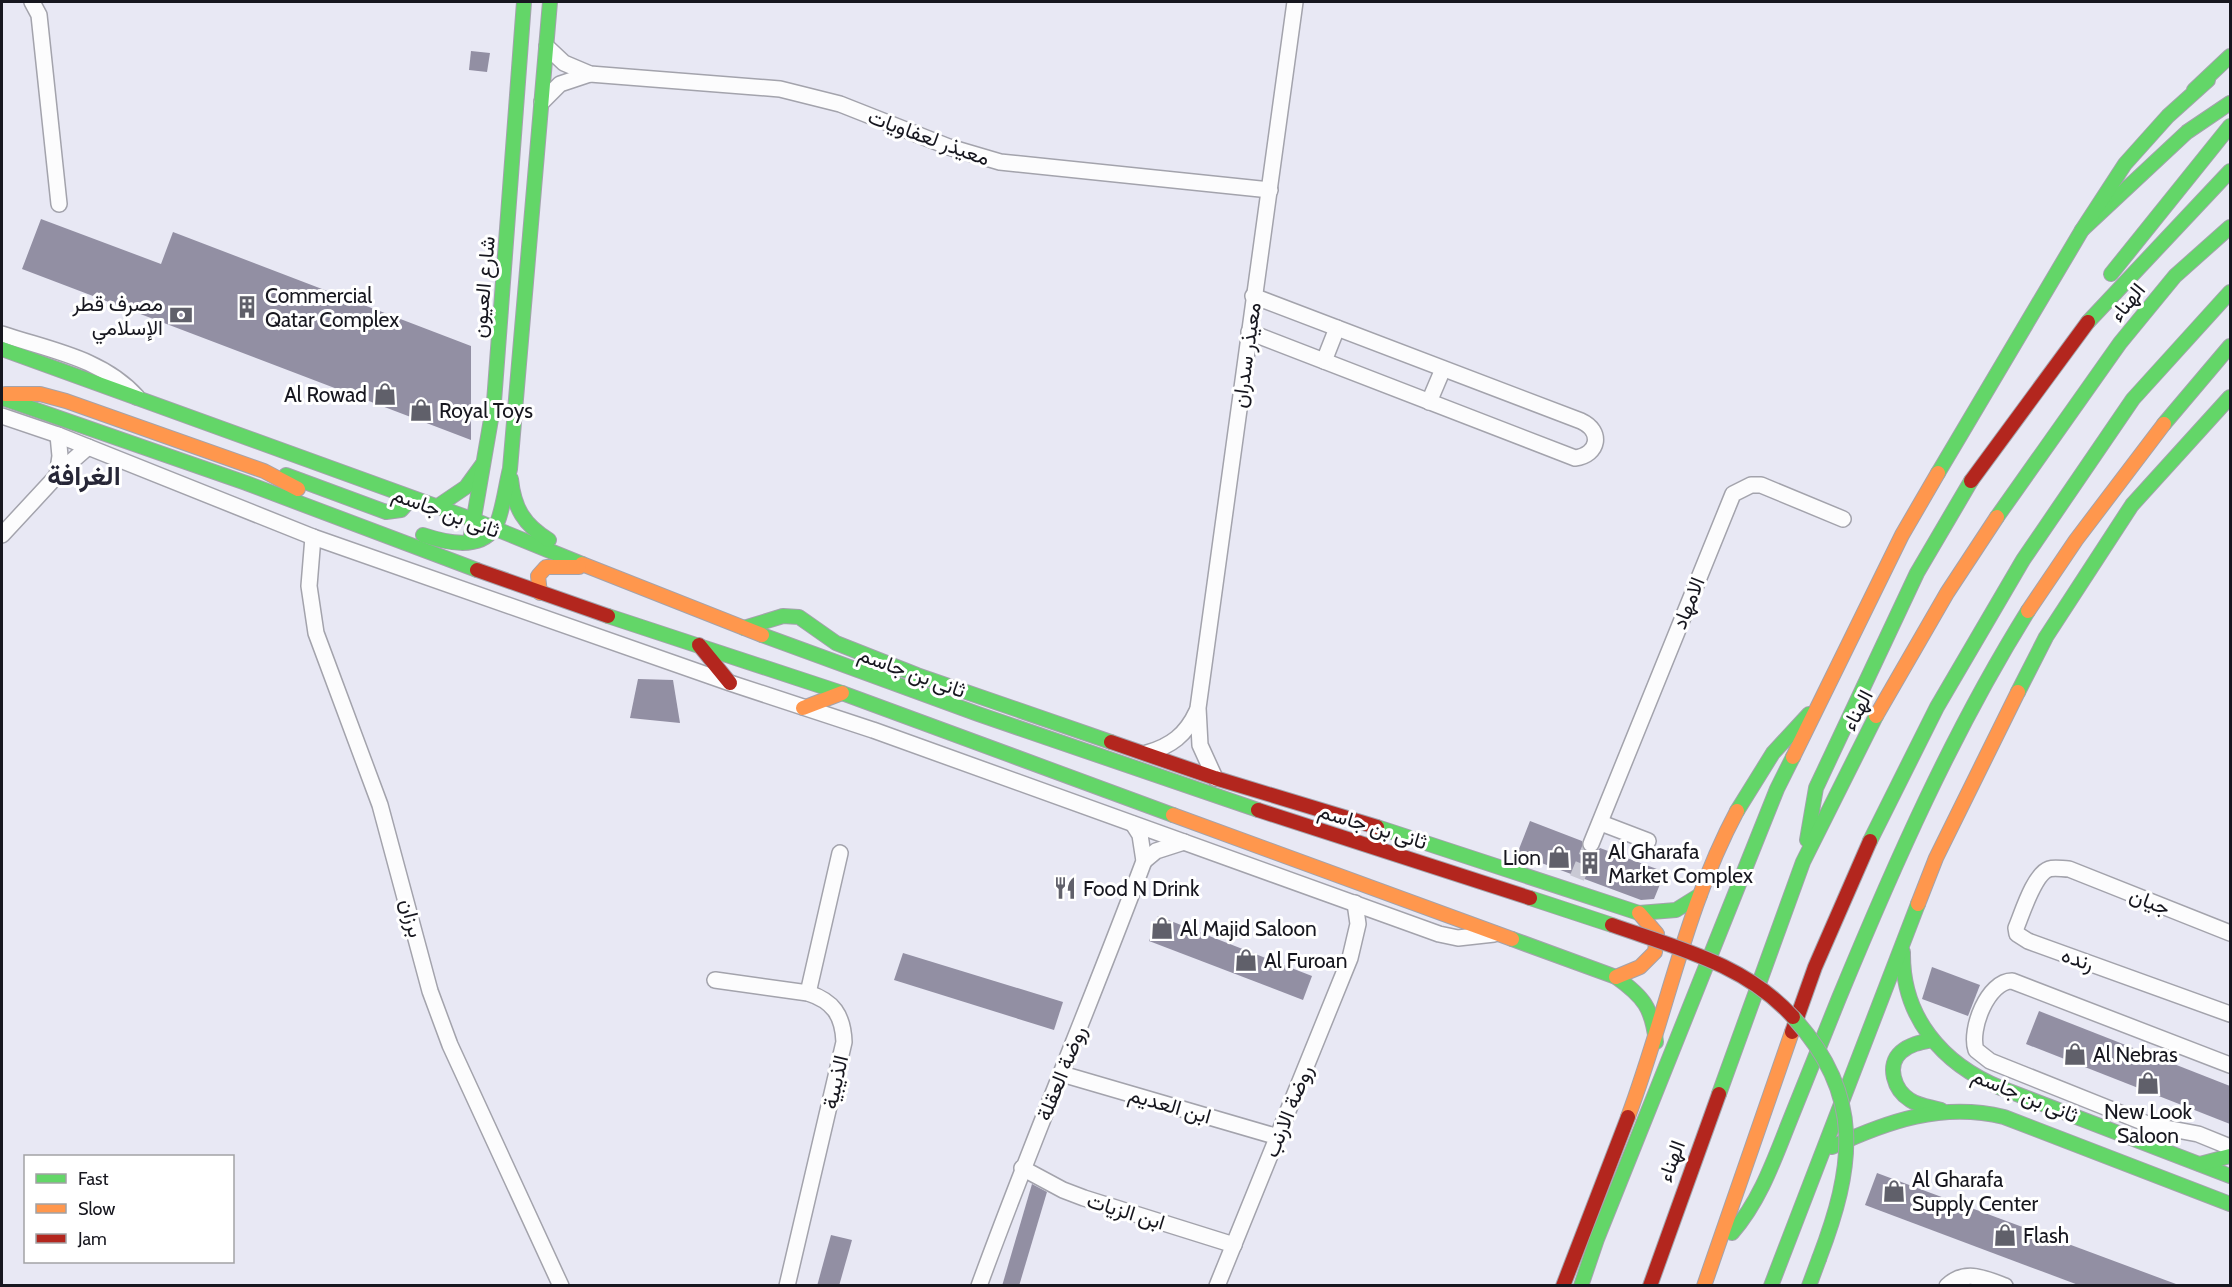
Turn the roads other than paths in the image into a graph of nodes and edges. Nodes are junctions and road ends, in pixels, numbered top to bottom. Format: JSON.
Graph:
{"nodes":[{"id":1,"x":32,"y":2,"type":"edge"},
{"id":2,"x":524,"y":2,"type":"edge"},
{"id":3,"x":550,"y":2,"type":"edge"},
{"id":4,"x":1295,"y":2,"type":"edge"},
{"id":5,"x":547,"y":47,"type":"junction"},
{"id":6,"x":2230,"y":56,"type":"edge"},
{"id":7,"x":2230,"y":65,"type":"edge"},
{"id":8,"x":590,"y":74,"type":"junction"},
{"id":9,"x":2194,"y":90,"type":"junction"},
{"id":10,"x":542,"y":102,"type":"junction"},
{"id":11,"x":2230,"y":103,"type":"edge"},
{"id":12,"x":2230,"y":126,"type":"edge"},
{"id":13,"x":2230,"y":171,"type":"edge"},
{"id":14,"x":1270,"y":190,"type":"junction"},
{"id":15,"x":59,"y":204,"type":"dead end"},
{"id":16,"x":2230,"y":226,"type":"edge"},
{"id":17,"x":2082,"y":230,"type":"junction"},
{"id":18,"x":2230,"y":292,"type":"edge"},
{"id":19,"x":1253,"y":296,"type":"junction"},
{"id":20,"x":1337,"y":328,"type":"junction"},
{"id":21,"x":2080,"y":330,"type":"junction"},
{"id":22,"x":1249,"y":332,"type":"junction"},
{"id":23,"x":2,"y":337,"type":"edge"},
{"id":24,"x":2229,"y":348,"type":"edge"},
{"id":25,"x":1324,"y":361,"type":"junction"},
{"id":26,"x":1443,"y":369,"type":"junction"},
{"id":27,"x":2,"y":396,"type":"edge"},
{"id":28,"x":2230,"y":397,"type":"edge"},
{"id":29,"x":139,"y":399,"type":"joint"},
{"id":30,"x":1429,"y":402,"type":"junction"},
{"id":31,"x":2,"y":416,"type":"edge"},
{"id":32,"x":58,"y":435,"type":"junction"},
{"id":33,"x":88,"y":447,"type":"junction"},
{"id":34,"x":486,"y":456,"type":"junction"},
{"id":35,"x":510,"y":469,"type":"junction"},
{"id":36,"x":264,"y":471,"type":"junction"},
{"id":37,"x":57,"y":476,"type":"junction"},
{"id":38,"x":411,"y":499,"type":"junction"},
{"id":39,"x":435,"y":508,"type":"junction"},
{"id":40,"x":1843,"y":519,"type":"dead end"},
{"id":41,"x":474,"y":520,"type":"junction"},
{"id":42,"x":495,"y":528,"type":"junction"},
{"id":43,"x":2,"y":535,"type":"edge"},
{"id":44,"x":313,"y":537,"type":"junction"},
{"id":45,"x":472,"y":543,"type":"junction"},
{"id":46,"x":598,"y":569,"type":"junction"},
{"id":47,"x":484,"y":571,"type":"junction"},
{"id":48,"x":540,"y":592,"type":"junction"},
{"id":49,"x":695,"y":610,"type":"junction"},
{"id":50,"x":744,"y":628,"type":"junction"},
{"id":51,"x":699,"y":644,"type":"junction"},
{"id":52,"x":730,"y":683,"type":"junction"},
{"id":53,"x":842,"y":693,"type":"junction"},
{"id":54,"x":1821,"y":703,"type":"junction"},
{"id":55,"x":803,"y":708,"type":"junction"},
{"id":56,"x":1198,"y":708,"type":"junction"},
{"id":57,"x":1147,"y":753,"type":"junction"},
{"id":58,"x":1215,"y":778,"type":"junction"},
{"id":59,"x":1601,"y":823,"type":"junction"},
{"id":60,"x":1133,"y":824,"type":"junction"},
{"id":61,"x":1648,"y":841,"type":"dead end"},
{"id":62,"x":1184,"y":842,"type":"junction"},
{"id":63,"x":1591,"y":844,"type":"tunnel mouth"},
{"id":64,"x":840,"y":853,"type":"dead end"},
{"id":65,"x":1144,"y":861,"type":"junction"},
{"id":66,"x":1803,"y":861,"type":"junction"},
{"id":67,"x":2069,"y":869,"type":"joint"},
{"id":68,"x":1700,"y":895,"type":"junction"},
{"id":69,"x":1355,"y":903,"type":"junction"},
{"id":70,"x":1382,"y":913,"type":"junction"},
{"id":71,"x":1639,"y":913,"type":"junction"},
{"id":72,"x":2230,"y":933,"type":"edge"},
{"id":73,"x":1495,"y":934,"type":"junction"},
{"id":74,"x":1356,"y":936,"type":"junction"},
{"id":75,"x":1904,"y":937,"type":"junction"},
{"id":76,"x":1616,"y":977,"type":"junction"},
{"id":77,"x":715,"y":980,"type":"dead end"},
{"id":78,"x":2019,"y":983,"type":"joint"},
{"id":79,"x":808,"y":993,"type":"junction"},
{"id":80,"x":2230,"y":1014,"type":"edge"},
{"id":81,"x":1932,"y":1040,"type":"junction"},
{"id":82,"x":1656,"y":1042,"type":"junction"},
{"id":83,"x":2230,"y":1065,"type":"edge"},
{"id":84,"x":1062,"y":1074,"type":"junction"},
{"id":85,"x":1942,"y":1110,"type":"junction"},
{"id":86,"x":1278,"y":1137,"type":"junction"},
{"id":87,"x":2230,"y":1147,"type":"edge"},
{"id":88,"x":1823,"y":1151,"type":"junction"},
{"id":89,"x":2230,"y":1156,"type":"edge"},
{"id":90,"x":2200,"y":1164,"type":"junction"},
{"id":91,"x":1022,"y":1168,"type":"junction"},
{"id":92,"x":2230,"y":1176,"type":"edge"},
{"id":93,"x":2230,"y":1204,"type":"edge"},
{"id":94,"x":1721,"y":1241,"type":"junction"},
{"id":95,"x":1234,"y":1245,"type":"junction"},
{"id":96,"x":787,"y":1282,"type":"edge"},
{"id":97,"x":561,"y":1286,"type":"edge"},
{"id":98,"x":979,"y":1286,"type":"edge"},
{"id":99,"x":1217,"y":1286,"type":"edge"},
{"id":100,"x":1563,"y":1286,"type":"edge"},
{"id":101,"x":1581,"y":1286,"type":"edge"},
{"id":102,"x":1650,"y":1286,"type":"edge"},
{"id":103,"x":1704,"y":1286,"type":"edge"},
{"id":104,"x":1771,"y":1286,"type":"edge"},
{"id":105,"x":1809,"y":1286,"type":"edge"},
{"id":106,"x":1947,"y":1286,"type":"edge"},
{"id":107,"x":2005,"y":1286,"type":"edge"}],
"edges":[{"from":1,"to":15,"type":"street"},
{"from":2,"to":34,"type":"main road","name":"شارع العيون"},
{"from":3,"to":5,"type":"main road","name":"شارع العيون"},
{"from":4,"to":14,"type":"street","name":"معيذر سدران"},
{"from":5,"to":8,"type":"street","name":"معيذر لعفاويات"},
{"from":5,"to":10,"type":"main road","name":"شارع العيون"},
{"from":6,"to":9,"type":"main road"},
{"from":7,"to":9,"type":"main road"},
{"from":8,"to":10,"type":"street","name":"معيذر لعفاويات"},
{"from":8,"to":14,"type":"street","name":"معيذر لعفاويات"},
{"from":9,"to":17,"type":"main road"},
{"from":10,"to":35,"type":"main road","name":"شارع العيون"},
{"from":11,"to":17,"type":"main road"},
{"from":12,"to":21,"type":"main road"},
{"from":13,"to":21,"type":"main road"},
{"from":14,"to":19,"type":"street","name":"معيذر سدران"},
{"from":16,"to":66,"type":"main road","name":"الهناء"},
{"from":17,"to":54,"type":"main road","name":"الهناء"},
{"from":18,"to":94,"type":"main road"},
{"from":19,"to":20,"type":"street"},
{"from":19,"to":22,"type":"street","name":"معيذر سدران"},
{"from":20,"to":25,"type":"street"},
{"from":20,"to":26,"type":"street"},
{"from":21,"to":66,"type":"main road"},
{"from":22,"to":25,"type":"street"},
{"from":22,"to":56,"type":"street","name":"معيذر سدران"},
{"from":23,"to":29,"type":"street","name":"ثانى بن جاسم"},
{"from":24,"to":94,"type":"main road"},
{"from":25,"to":30,"type":"street"},
{"from":26,"to":30,"type":"street"},
{"from":26,"to":30,"type":"street"},
{"from":27,"to":36,"type":"main road"},
{"from":27,"to":47,"type":"main road","name":"ثانى بن جاسم"},
{"from":28,"to":75,"type":"main road"},
{"from":29,"to":38,"type":"main road","name":"ثانى بن جاسم"},
{"from":31,"to":32,"type":"street","name":"ثانى بن جاسم"},
{"from":32,"to":33,"type":"street","name":"ثانى بن جاسم"},
{"from":32,"to":37,"type":"street"},
{"from":33,"to":37,"type":"street"},
{"from":33,"to":44,"type":"street","name":"ثانى بن جاسم"},
{"from":34,"to":39,"type":"main road"},
{"from":34,"to":41,"type":"main road","name":"شارع العيون"},
{"from":35,"to":42,"type":"main road","name":"شارع العيون"},
{"from":35,"to":49,"type":"main road"},
{"from":36,"to":38,"type":"main road"},
{"from":36,"to":45,"type":"main road"},
{"from":37,"to":43,"type":"street"},
{"from":38,"to":39,"type":"main road","name":"ثانى بن جاسم"},
{"from":39,"to":41,"type":"main road","name":"ثانى بن جاسم"},
{"from":40,"to":59,"type":"street","name":"الامهاد"},
{"from":41,"to":42,"type":"main road","name":"ثانى بن جاسم"},
{"from":41,"to":45,"type":"main road","name":"شارع العيون"},
{"from":42,"to":45,"type":"main road"},
{"from":42,"to":46,"type":"main road","name":"ثانى بن جاسم"},
{"from":44,"to":52,"type":"street","name":"ثانى بن جاسم"},
{"from":44,"to":97,"type":"street","name":"برزان"},
{"from":45,"to":47,"type":"main road","name":"شارع العيون"},
{"from":46,"to":48,"type":"main road"},
{"from":46,"to":49,"type":"main road","name":"ثانى بن جاسم"},
{"from":47,"to":48,"type":"main road","name":"ثانى بن جاسم"},
{"from":48,"to":51,"type":"main road","name":"ثانى بن جاسم"},
{"from":49,"to":50,"type":"main road","name":"ثانى بن جاسم"},
{"from":50,"to":57,"type":"main road","name":"ثانى بن جاسم"},
{"from":50,"to":105,"type":"main road","bridge":true},
{"from":51,"to":52,"type":"main road"},
{"from":51,"to":53,"type":"main road","name":"ثانى بن جاسم"},
{"from":52,"to":55,"type":"street","name":"ثانى بن جاسم"},
{"from":53,"to":55,"type":"main road"},
{"from":53,"to":73,"type":"main road","name":"ثانى بن جاسم"},
{"from":54,"to":68,"type":"main road"},
{"from":54,"to":101,"type":"main road","name":"الهناء"},
{"from":55,"to":60,"type":"street","name":"ثانى بن جاسم"},
{"from":56,"to":57,"type":"street","name":"معيذر سدران"},
{"from":56,"to":58,"type":"street","name":"معيذر سدران"},
{"from":57,"to":58,"type":"main road","name":"ثانى بن جاسم"},
{"from":58,"to":71,"type":"main road","name":"ثانى بن جاسم"},
{"from":59,"to":61,"type":"street"},
{"from":59,"to":63,"type":"street","name":"الامهاد"},
{"from":60,"to":62,"type":"street","name":"ثانى بن جاسم"},
{"from":60,"to":65,"type":"street"},
{"from":62,"to":65,"type":"street"},
{"from":62,"to":69,"type":"street","name":"ثانى بن جاسم"},
{"from":64,"to":79,"type":"street"},
{"from":65,"to":84,"type":"street","name":"روضة العقلة"},
{"from":66,"to":102,"type":"main road","name":"الهناء"},
{"from":67,"to":72,"type":"street","name":"جيان"},
{"from":67,"to":80,"type":"street","name":"رنده"},
{"from":68,"to":71,"type":"main road","name":"ثانى بن جاسم"},
{"from":68,"to":82,"type":"main road"},
{"from":69,"to":70,"type":"street","name":"ثانى بن جاسم"},
{"from":69,"to":74,"type":"street","name":"روضة الارنب"},
{"from":70,"to":73,"type":"street","name":"ثانى بن جاسم"},
{"from":70,"to":74,"type":"street"},
{"from":71,"to":76,"type":"main road"},
{"from":73,"to":76,"type":"main road","name":"ثانى بن جاسم"},
{"from":74,"to":86,"type":"street","name":"روضة الارنب"},
{"from":75,"to":81,"type":"main road","name":"ثانى بن جاسم"},
{"from":75,"to":88,"type":"main road"},
{"from":76,"to":82,"type":"main road","name":"ثانى بن جاسم"},
{"from":77,"to":79,"type":"street","name":"الذيبية"},
{"from":78,"to":83,"type":"street","name":"رنده"},
{"from":78,"to":87,"type":"street","name":"ثانى بن جاسم"},
{"from":79,"to":96,"type":"street","name":"الذيبية"},
{"from":81,"to":85,"type":"main road"},
{"from":81,"to":90,"type":"main road","name":"ثانى بن جاسم"},
{"from":82,"to":100,"type":"main road"},
{"from":84,"to":86,"type":"street","name":"ابن العديم"},
{"from":84,"to":91,"type":"street","name":"روضة العقلة"},
{"from":85,"to":88,"type":"main road","name":"ثانى بن جاسم"},
{"from":85,"to":93,"type":"main road","name":"ثانى بن جاسم"},
{"from":86,"to":95,"type":"street","name":"روضة الارنب"},
{"from":88,"to":104,"type":"main road"},
{"from":89,"to":90,"type":"main road"},
{"from":90,"to":92,"type":"main road","name":"ثانى بن جاسم"},
{"from":91,"to":95,"type":"street","name":"ابن الزيات"},
{"from":91,"to":98,"type":"street","name":"روضة العقلة"},
{"from":94,"to":103,"type":"main road"},
{"from":95,"to":99,"type":"street","name":"روضة الارنب"},
{"from":106,"to":107,"type":"street"}]}
